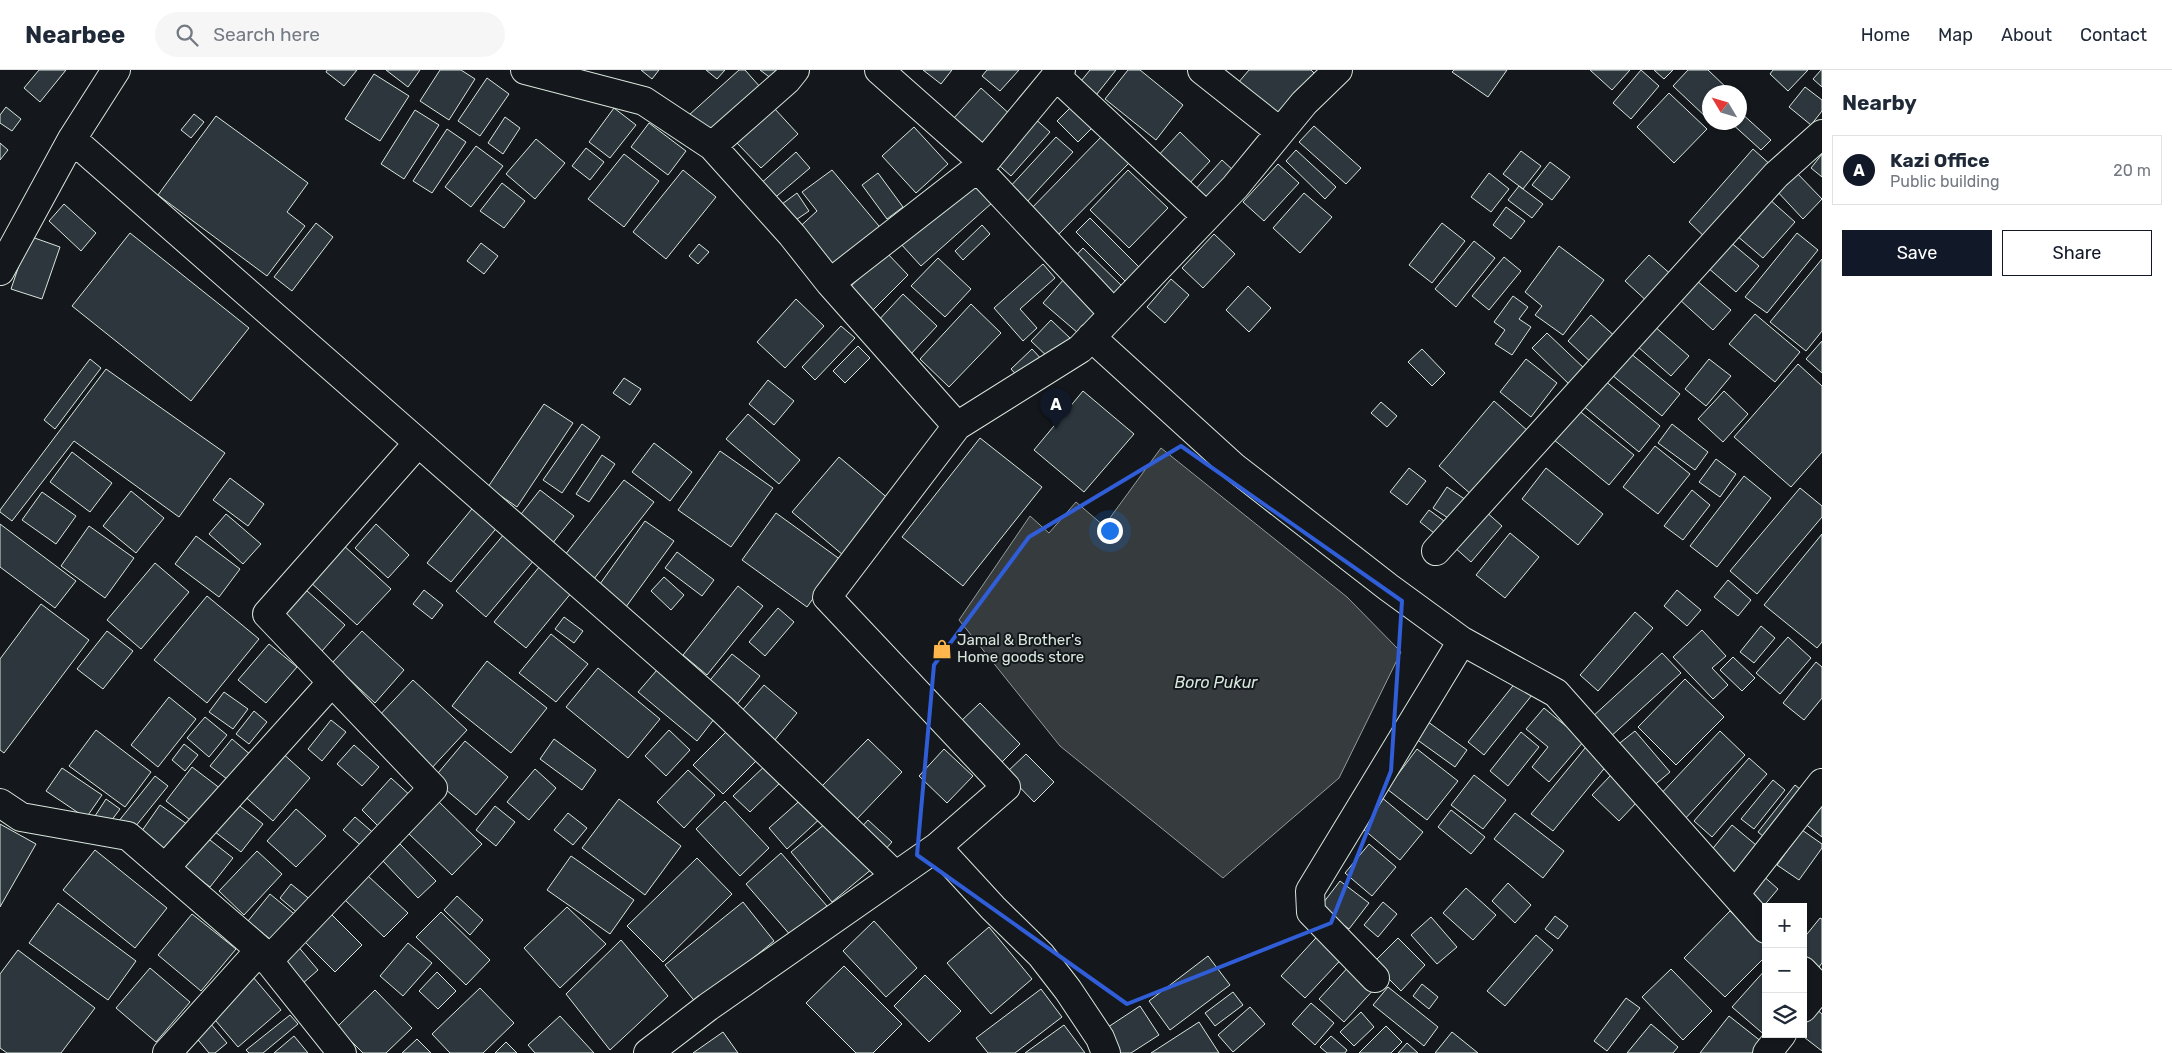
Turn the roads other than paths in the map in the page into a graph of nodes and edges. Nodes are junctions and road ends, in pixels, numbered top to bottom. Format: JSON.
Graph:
{"nodes":[{"id":1,"x":116,"y":70,"type":"edge"},
{"id":2,"x":526,"y":70,"type":"edge"},
{"id":3,"x":795,"y":70,"type":"edge"},
{"id":4,"x":879,"y":70,"type":"edge"},
{"id":5,"x":1202,"y":70,"type":"edge"},
{"id":6,"x":1337,"y":70,"type":"edge"},
{"id":7,"x":1058,"y":73,"type":"edge"},
{"id":8,"x":1279,"y":131,"type":"junction"},
{"id":9,"x":1822,"y":134,"type":"edge"},
{"id":10,"x":72,"y":139,"type":"junction"},
{"id":11,"x":712,"y":146,"type":"junction"},
{"id":12,"x":981,"y":166,"type":"junction"},
{"id":13,"x":1206,"y":216,"type":"junction"},
{"id":14,"x":0,"y":271,"type":"edge"},
{"id":15,"x":830,"y":283,"type":"junction"},
{"id":16,"x":1113,"y":314,"type":"junction"},
{"id":17,"x":1091,"y":337,"type":"junction"},
{"id":18,"x":957,"y":426,"type":"junction"},
{"id":19,"x":418,"y":443,"type":"junction"},
{"id":20,"x":1436,"y":551,"type":"dead end"},
{"id":21,"x":1462,"y":641,"type":"junction"},
{"id":22,"x":332,"y":682,"type":"junction"},
{"id":23,"x":1822,"y":783,"type":"edge"},
{"id":24,"x":0,"y":803,"type":"edge"},
{"id":25,"x":937,"y":847,"type":"junction"},
{"id":26,"x":165,"y":868,"type":"junction"},
{"id":27,"x":895,"y":875,"type":"junction"},
{"id":28,"x":1735,"y":894,"type":"junction"},
{"id":29,"x":1762,"y":924,"type":"edge"},
{"id":30,"x":264,"y":955,"type":"junction"},
{"id":31,"x":1375,"y":978,"type":"dead end"},
{"id":32,"x":1779,"y":1038,"type":"edge"},
{"id":33,"x":660,"y":1049,"type":"edge"},
{"id":34,"x":167,"y":1053,"type":"edge"},
{"id":35,"x":342,"y":1053,"type":"edge"},
{"id":36,"x":1106,"y":1053,"type":"edge"},
{"id":37,"x":1767,"y":1053,"type":"edge"}],
"edges":[{"from":1,"to":10,"type":"street"},
{"from":2,"to":11,"type":"street"},
{"from":3,"to":11,"type":"street"},
{"from":4,"to":12,"type":"street"},
{"from":5,"to":8,"type":"street"},
{"from":6,"to":8,"type":"street"},
{"from":7,"to":12,"type":"street"},
{"from":7,"to":13,"type":"street"},
{"from":8,"to":13,"type":"street"},
{"from":9,"to":20,"type":"street"},
{"from":10,"to":14,"type":"street"},
{"from":10,"to":19,"type":"street"},
{"from":11,"to":15,"type":"street"},
{"from":12,"to":15,"type":"street"},
{"from":12,"to":16,"type":"street"},
{"from":13,"to":16,"type":"street"},
{"from":15,"to":18,"type":"street"},
{"from":16,"to":17,"type":"street"},
{"from":17,"to":18,"type":"street"},
{"from":17,"to":21,"type":"street"},
{"from":18,"to":25,"type":"street"},
{"from":19,"to":22,"type":"street"},
{"from":19,"to":27,"type":"street"},
{"from":21,"to":28,"type":"street"},
{"from":21,"to":31,"type":"street"},
{"from":22,"to":26,"type":"street"},
{"from":22,"to":30,"type":"street"},
{"from":23,"to":28,"type":"street"},
{"from":24,"to":26,"type":"street"},
{"from":25,"to":27,"type":"street"},
{"from":25,"to":36,"type":"street"},
{"from":26,"to":30,"type":"street"},
{"from":27,"to":33,"type":"street"},
{"from":28,"to":29,"type":"street"},
{"from":30,"to":34,"type":"street"},
{"from":30,"to":35,"type":"street"},
{"from":32,"to":37,"type":"street"}]}
